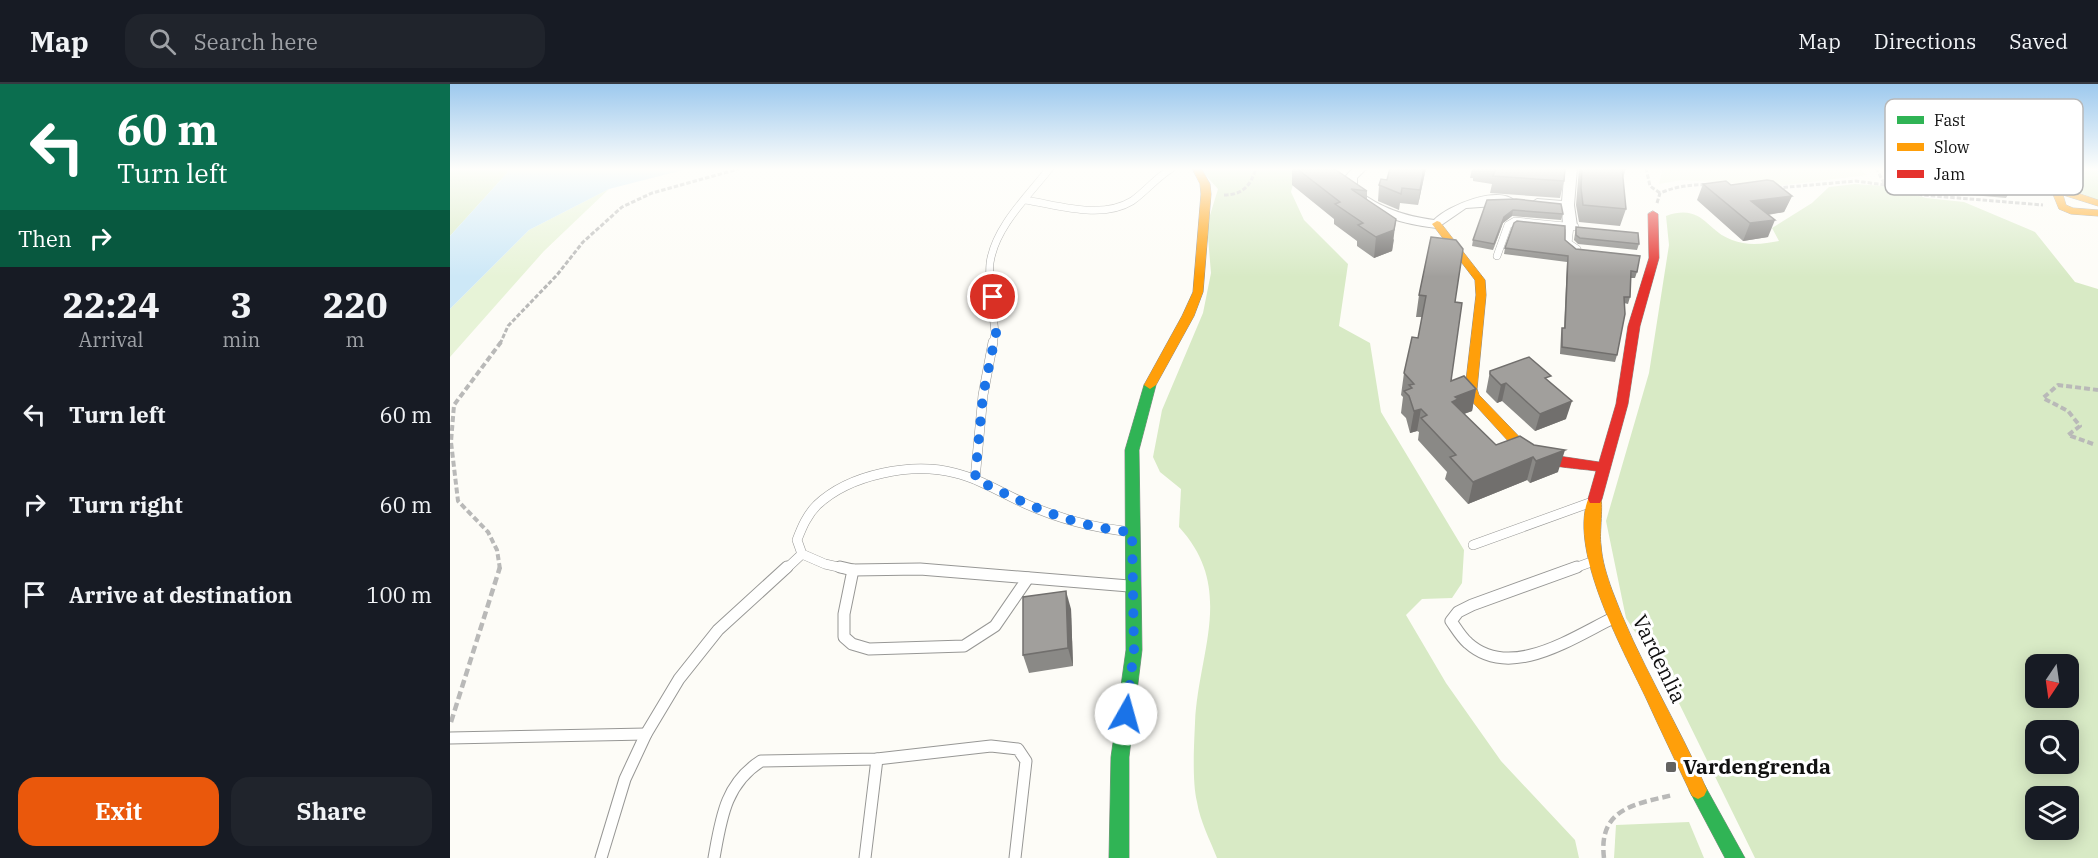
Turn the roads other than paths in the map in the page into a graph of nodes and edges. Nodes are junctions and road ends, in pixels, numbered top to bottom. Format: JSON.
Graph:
{"nodes":[{"id":1,"x":1022,"y":204,"type":"edge"},
{"id":2,"x":1055,"y":204,"type":"edge"},
{"id":3,"x":1125,"y":204,"type":"edge"},
{"id":4,"x":1205,"y":204,"type":"edge"},
{"id":5,"x":1367,"y":204,"type":"edge"},
{"id":6,"x":1468,"y":204,"type":"edge"},
{"id":7,"x":1556,"y":204,"type":"edge"},
{"id":8,"x":2061,"y":204,"type":"edge"},
{"id":9,"x":1568,"y":205,"type":"joint"},
{"id":10,"x":2098,"y":213,"type":"edge"},
{"id":11,"x":1653,"y":214,"type":"road end"},
{"id":12,"x":1437,"y":224,"type":"junction"},
{"id":13,"x":1576,"y":227,"type":"junction"},
{"id":14,"x":1587,"y":250,"type":"edge"},
{"id":15,"x":1497,"y":256,"type":"dead end"},
{"id":16,"x":1604,"y":468,"type":"junction"},
{"id":17,"x":975,"y":479,"type":"junction"},
{"id":18,"x":1594,"y":501,"type":"junction"},
{"id":19,"x":1132,"y":532,"type":"junction"},
{"id":20,"x":1473,"y":545,"type":"dead end"},
{"id":21,"x":802,"y":554,"type":"junction"},
{"id":22,"x":1595,"y":561,"type":"junction"},
{"id":23,"x":853,"y":570,"type":"junction"},
{"id":24,"x":1028,"y":578,"type":"junction"},
{"id":25,"x":1135,"y":587,"type":"junction"},
{"id":26,"x":1615,"y":618,"type":"junction"},
{"id":27,"x":646,"y":734,"type":"junction"},
{"id":28,"x":450,"y":738,"type":"edge"},
{"id":29,"x":877,"y":759,"type":"junction"},
{"id":30,"x":601,"y":858,"type":"edge"},
{"id":31,"x":714,"y":858,"type":"edge"},
{"id":32,"x":865,"y":858,"type":"edge"},
{"id":33,"x":1015,"y":858,"type":"edge"},
{"id":34,"x":1119,"y":858,"type":"edge"},
{"id":35,"x":1735,"y":858,"type":"edge"}],
"edges":[{"from":1,"to":17,"type":"lane"},
{"from":2,"to":3,"type":"lane"},
{"from":4,"to":19,"type":"street"},
{"from":5,"to":12,"type":"street"},
{"from":6,"to":12,"type":"street"},
{"from":7,"to":9,"type":"street"},
{"from":8,"to":10,"type":"street"},
{"from":9,"to":13,"type":"street"},
{"from":11,"to":16,"type":"street","name":"Vardenlia"},
{"from":12,"to":16,"type":"street"},
{"from":13,"to":14,"type":"lane"},
{"from":13,"to":15,"type":"lane"},
{"from":16,"to":18,"type":"street","name":"Vardenlia"},
{"from":17,"to":19,"type":"lane"},
{"from":17,"to":21,"type":"lane"},
{"from":18,"to":20,"type":"lane"},
{"from":18,"to":22,"type":"street","name":"Vardenlia"},
{"from":19,"to":25,"type":"street"},
{"from":21,"to":23,"type":"lane"},
{"from":21,"to":27,"type":"lane"},
{"from":22,"to":26,"type":"street","name":"Vardenlia"},
{"from":22,"to":26,"type":"lane"},
{"from":23,"to":24,"type":"lane"},
{"from":23,"to":24,"type":"lane"},
{"from":24,"to":25,"type":"lane"},
{"from":25,"to":34,"type":"street"},
{"from":26,"to":35,"type":"street","name":"Vardenlia"},
{"from":27,"to":28,"type":"lane"},
{"from":27,"to":30,"type":"lane"},
{"from":29,"to":31,"type":"lane"},
{"from":29,"to":32,"type":"lane"},
{"from":29,"to":33,"type":"lane"}]}
